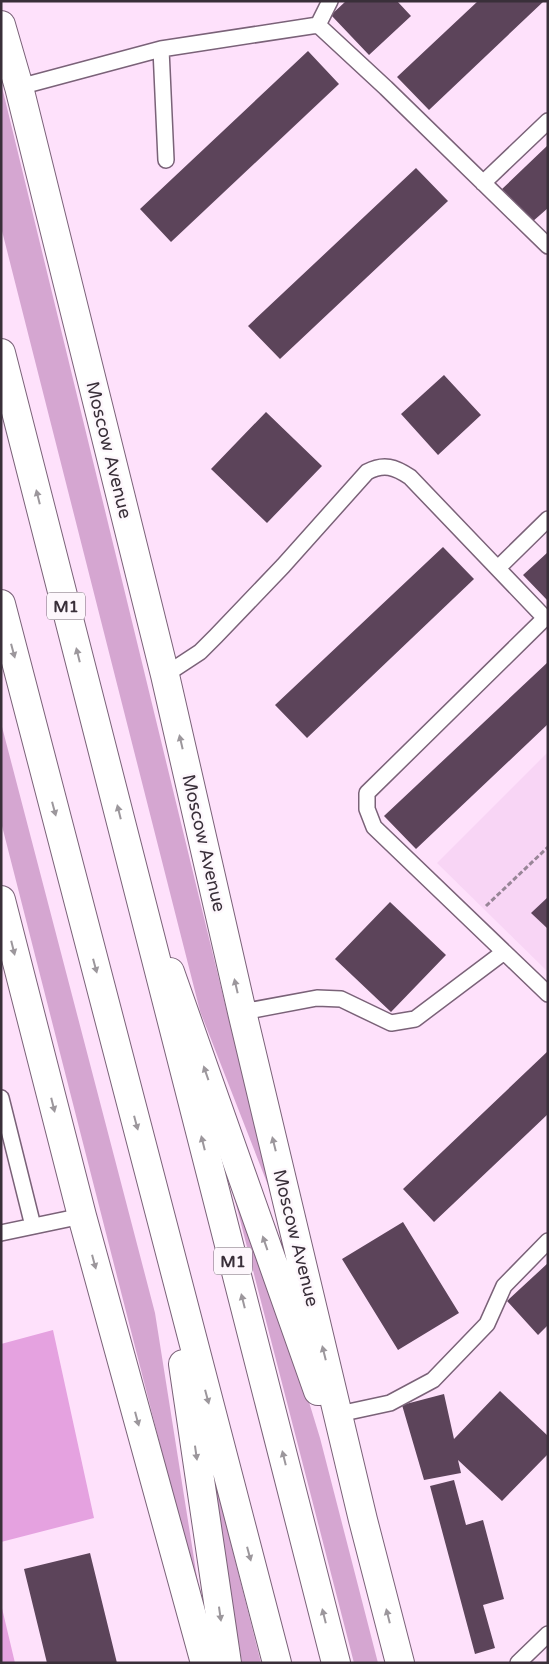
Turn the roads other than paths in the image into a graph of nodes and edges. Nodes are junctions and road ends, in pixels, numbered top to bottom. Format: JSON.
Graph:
{"nodes":[{"id":1,"x":330,"y":1,"type":"edge"},
{"id":2,"x":318,"y":25,"type":"junction"},
{"id":3,"x":3,"y":34,"type":"edge"},
{"id":4,"x":161,"y":49,"type":"junction"},
{"id":5,"x":19,"y":87,"type":"junction"},
{"id":6,"x":548,"y":121,"type":"edge"},
{"id":7,"x":166,"y":160,"type":"dead end"},
{"id":8,"x":483,"y":183,"type":"junction"},
{"id":9,"x":548,"y":246,"type":"edge"},
{"id":10,"x":1,"y":353,"type":"edge"},
{"id":11,"x":548,"y":519,"type":"edge"},
{"id":12,"x":498,"y":568,"type":"junction"},
{"id":13,"x":1,"y":604,"type":"edge"},
{"id":14,"x":546,"y":620,"type":"edge"},
{"id":15,"x":165,"y":675,"type":"junction"},
{"id":16,"x":131,"y":860,"type":"junction"},
{"id":17,"x":1,"y":900,"type":"edge"},
{"id":18,"x":504,"y":952,"type":"junction"},
{"id":19,"x":548,"y":994,"type":"edge"},
{"id":20,"x":242,"y":1012,"type":"junction"},
{"id":21,"x":1,"y":1098,"type":"edge"},
{"id":22,"x":82,"y":1216,"type":"junction"},
{"id":23,"x":32,"y":1226,"type":"junction"},
{"id":24,"x":164,"y":1232,"type":"junction"},
{"id":25,"x":1,"y":1233,"type":"edge"},
{"id":26,"x":548,"y":1241,"type":"edge"},
{"id":27,"x":339,"y":1414,"type":"junction"},
{"id":28,"x":363,"y":1520,"type":"junction"},
{"id":29,"x":548,"y":1634,"type":"edge"},
{"id":30,"x":205,"y":1663,"type":"edge"},
{"id":31,"x":227,"y":1663,"type":"edge"},
{"id":32,"x":277,"y":1663,"type":"edge"},
{"id":33,"x":336,"y":1663,"type":"edge"},
{"id":34,"x":400,"y":1663,"type":"edge"},
{"id":35,"x":518,"y":1663,"type":"edge"}],
"edges":[{"from":1,"to":2,"type":"lane"},
{"from":2,"to":4,"type":"lane"},
{"from":2,"to":8,"type":"lane"},
{"from":3,"to":5,"type":"main road","name":"Moscow Avenue"},
{"from":4,"to":5,"type":"lane"},
{"from":4,"to":7,"type":"lane"},
{"from":5,"to":15,"type":"main road","name":"Moscow Avenue"},
{"from":6,"to":8,"type":"lane"},
{"from":8,"to":9,"type":"lane"},
{"from":16,"to":10,"type":"main road","number":"M1","one_way":true},
{"from":11,"to":12,"type":"lane"},
{"from":12,"to":14,"type":"lane"},
{"from":12,"to":15,"type":"lane"},
{"from":13,"to":24,"type":"main road","one_way":true},
{"from":14,"to":18,"type":"lane"},
{"from":20,"to":15,"type":"main road","name":"Moscow Avenue","one_way":true},
{"from":28,"to":16,"type":"main road","one_way":true},
{"from":33,"to":16,"type":"main road","number":"M1","one_way":true},
{"from":17,"to":22,"type":"main road","one_way":true},
{"from":18,"to":19,"type":"lane"},
{"from":18,"to":20,"type":"lane"},
{"from":27,"to":20,"type":"main road","name":"Moscow Avenue","one_way":true},
{"from":21,"to":23,"type":"lane"},
{"from":22,"to":23,"type":"lane"},
{"from":22,"to":30,"type":"main road","one_way":true},
{"from":23,"to":25,"type":"lane"},
{"from":24,"to":31,"type":"main road","one_way":true},
{"from":24,"to":32,"type":"main road","one_way":true},
{"from":26,"to":27,"type":"lane"},
{"from":27,"to":28,"type":"main road","name":"Moscow Avenue"},
{"from":34,"to":28,"type":"main road","name":"Moscow Avenue","one_way":true},
{"from":29,"to":35,"type":"lane"}]}
